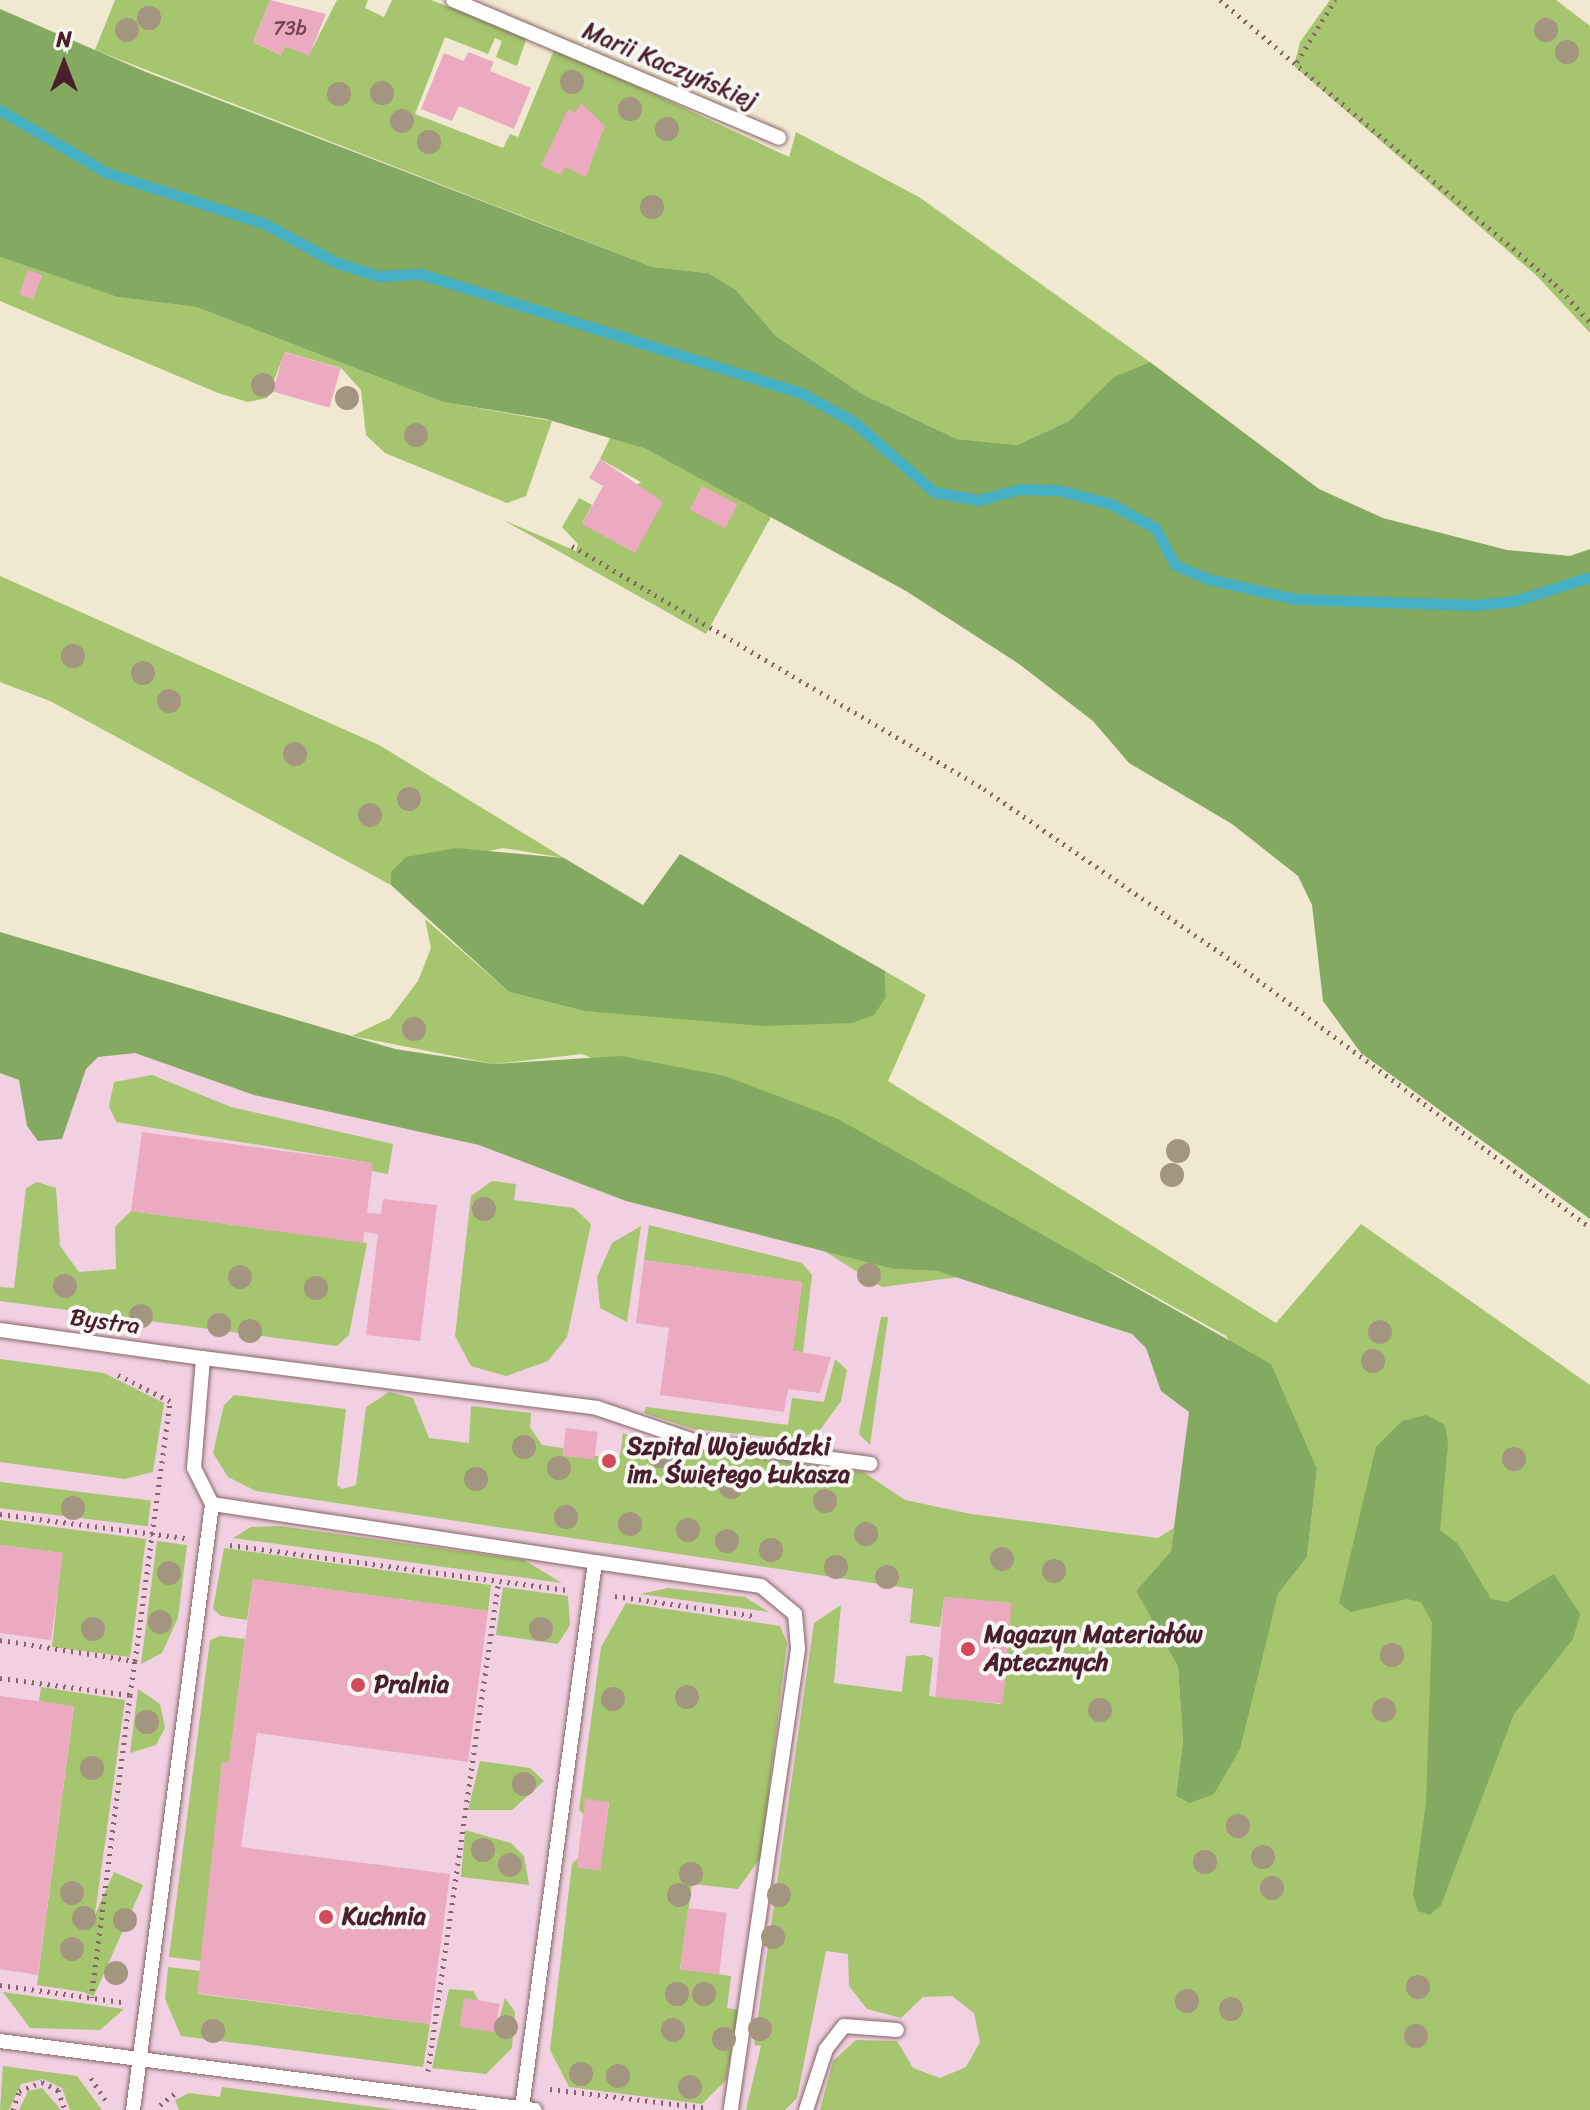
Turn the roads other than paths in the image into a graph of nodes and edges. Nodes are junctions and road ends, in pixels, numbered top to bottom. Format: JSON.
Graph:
{"nodes":[{"id":1,"x":453,"y":0,"type":"edge"},
{"id":2,"x":779,"y":138,"type":"dead end"},
{"id":3,"x":0,"y":1330,"type":"edge"},
{"id":4,"x":203,"y":1358,"type":"junction"},
{"id":5,"x":871,"y":1464,"type":"dead end"},
{"id":6,"x":212,"y":1504,"type":"junction"},
{"id":7,"x":595,"y":1562,"type":"junction"},
{"id":8,"x":897,"y":2030,"type":"dead end"},
{"id":9,"x":0,"y":2041,"type":"edge"},
{"id":10,"x":139,"y":2059,"type":"junction"},
{"id":11,"x":529,"y":2109,"type":"edge"},
{"id":12,"x":133,"y":2110,"type":"edge"},
{"id":13,"x":731,"y":2110,"type":"edge"},
{"id":14,"x":806,"y":2110,"type":"edge"}],
"edges":[{"from":1,"to":2,"type":"lane","name":"Marii Kaczyńskiej"},
{"from":3,"to":4,"type":"lane","name":"Bystra"},
{"from":4,"to":5,"type":"lane","name":"Bystra"},
{"from":4,"to":6,"type":"lane"},
{"from":6,"to":7,"type":"lane"},
{"from":6,"to":10,"type":"lane"},
{"from":7,"to":11,"type":"lane"},
{"from":7,"to":13,"type":"lane"},
{"from":8,"to":14,"type":"lane"},
{"from":9,"to":10,"type":"lane"},
{"from":10,"to":11,"type":"lane"},
{"from":10,"to":12,"type":"lane"}]}
